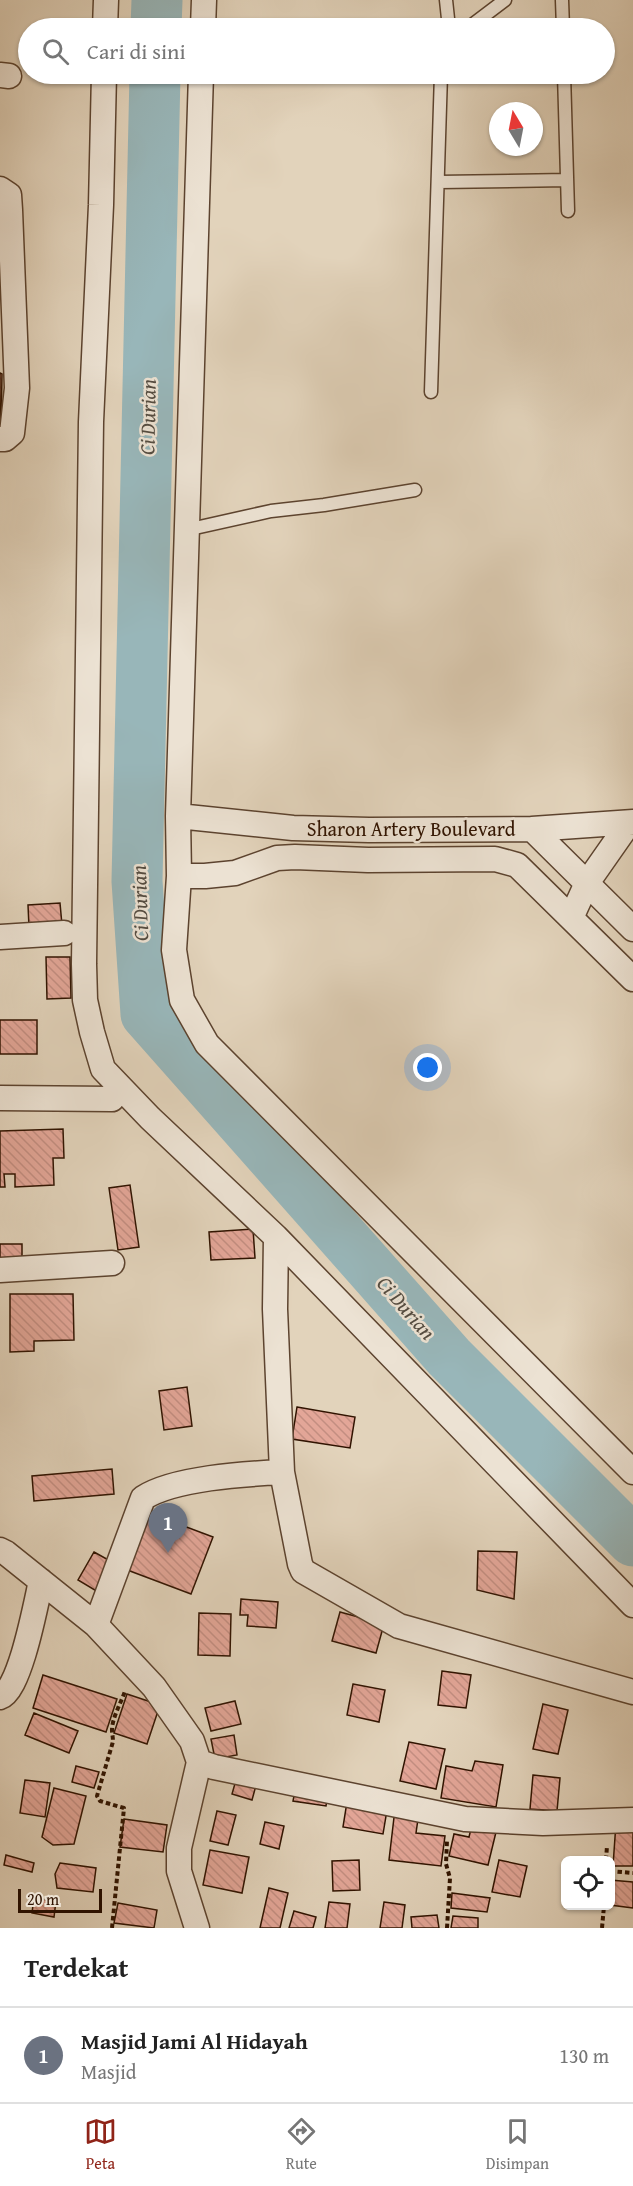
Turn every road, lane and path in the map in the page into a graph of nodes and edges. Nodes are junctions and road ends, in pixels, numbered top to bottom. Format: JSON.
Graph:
{"nodes":[{"id":1,"x":106,"y":0,"type":"edge"},
{"id":2,"x":204,"y":0,"type":"edge"},
{"id":3,"x":446,"y":0,"type":"edge"},
{"id":4,"x":505,"y":0,"type":"edge"},
{"id":5,"x":562,"y":0,"type":"edge"},
{"id":6,"x":105,"y":18,"type":"edge"},
{"id":7,"x":203,"y":18,"type":"edge"},
{"id":8,"x":448,"y":18,"type":"edge"},
{"id":9,"x":481,"y":18,"type":"edge"},
{"id":10,"x":563,"y":18,"type":"edge"},
{"id":11,"x":104,"y":84,"type":"edge"},
{"id":12,"x":201,"y":84,"type":"edge"},
{"id":13,"x":441,"y":84,"type":"edge"},
{"id":14,"x":564,"y":84,"type":"edge"},
{"id":15,"x":567,"y":180,"type":"junction"},
{"id":16,"x":439,"y":182,"type":"junction"},
{"id":17,"x":0,"y":189,"type":"edge"},
{"id":18,"x":568,"y":211,"type":"dead end"},
{"id":19,"x":7,"y":321,"type":"edge"},
{"id":20,"x":431,"y":392,"type":"dead end"},
{"id":21,"x":0,"y":440,"type":"edge"},
{"id":22,"x":415,"y":490,"type":"dead end"},
{"id":23,"x":186,"y":530,"type":"junction"},
{"id":24,"x":178,"y":816,"type":"junction"},
{"id":25,"x":631,"y":822,"type":"edge"},
{"id":26,"x":282,"y":827,"type":"junction"},
{"id":27,"x":532,"y":829,"type":"junction"},
{"id":28,"x":369,"y":830,"type":"junction"},
{"id":29,"x":286,"y":857,"type":"junction"},
{"id":30,"x":368,"y":860,"type":"junction"},
{"id":31,"x":179,"y":876,"type":"junction"},
{"id":32,"x":586,"y":883,"type":"junction"},
{"id":33,"x":571,"y":918,"type":"junction"},
{"id":34,"x":633,"y":929,"type":"edge"},
{"id":35,"x":64,"y":933,"type":"dead end"},
{"id":36,"x":0,"y":937,"type":"edge"},
{"id":37,"x":633,"y":979,"type":"edge"},
{"id":38,"x":0,"y":1098,"type":"edge"},
{"id":39,"x":112,"y":1099,"type":"dead end"},
{"id":40,"x":276,"y":1236,"type":"junction"},
{"id":41,"x":112,"y":1263,"type":"dead end"},
{"id":42,"x":0,"y":1270,"type":"edge"},
{"id":43,"x":282,"y":1472,"type":"junction"},
{"id":44,"x":633,"y":1472,"type":"edge"},
{"id":45,"x":0,"y":1550,"type":"edge"},
{"id":46,"x":41,"y":1581,"type":"junction"},
{"id":47,"x":633,"y":1605,"type":"edge"},
{"id":48,"x":96,"y":1625,"type":"junction"},
{"id":49,"x":134,"y":1666,"type":"junction"},
{"id":50,"x":633,"y":1692,"type":"edge"},
{"id":51,"x":0,"y":1697,"type":"edge"},
{"id":52,"x":199,"y":1762,"type":"junction"},
{"id":53,"x":449,"y":1816,"type":"junction"},
{"id":54,"x":633,"y":1820,"type":"edge"},
{"id":55,"x":615,"y":1871,"type":"edge"},
{"id":56,"x":633,"y":1873,"type":"edge"},
{"id":57,"x":604,"y":1910,"type":"edge"},
{"id":58,"x":112,"y":1928,"type":"edge"},
{"id":59,"x":197,"y":1928,"type":"edge"},
{"id":60,"x":447,"y":1928,"type":"edge"},
{"id":61,"x":602,"y":1928,"type":"edge"}],
"edges":[{"from":1,"to":6,"type":"street"},
{"from":2,"to":7,"type":"street"},
{"from":3,"to":8,"type":"lane"},
{"from":4,"to":9,"type":"lane"},
{"from":5,"to":10,"type":"lane"},
{"from":11,"to":40,"type":"street"},
{"from":12,"to":23,"type":"street"},
{"from":13,"to":16,"type":"lane"},
{"from":14,"to":15,"type":"lane"},
{"from":15,"to":16,"type":"lane"},
{"from":15,"to":18,"type":"lane"},
{"from":16,"to":20,"type":"lane"},
{"from":17,"to":19,"type":"street"},
{"from":19,"to":21,"type":"street"},
{"from":22,"to":23,"type":"lane"},
{"from":23,"to":24,"type":"street"},
{"from":24,"to":26,"type":"street","name":"Sharon Artery Boulevard"},
{"from":24,"to":31,"type":"street"},
{"from":25,"to":27,"type":"street"},
{"from":25,"to":32,"type":"street"},
{"from":26,"to":28,"type":"street","name":"Sharon Artery Boulevard"},
{"from":26,"to":29,"type":"street"},
{"from":27,"to":28,"type":"street","name":"Sharon Artery Boulevard"},
{"from":27,"to":32,"type":"street","name":"Sharon Artery Boulevard"},
{"from":28,"to":30,"type":"street"},
{"from":29,"to":30,"type":"street","name":"Sharon Artery Boulevard"},
{"from":29,"to":31,"type":"street"},
{"from":30,"to":33,"type":"street","name":"Sharon Artery Boulevard"},
{"from":31,"to":44,"type":"street"},
{"from":32,"to":33,"type":"street"},
{"from":32,"to":34,"type":"street","name":"Sharon Artery Boulevard"},
{"from":33,"to":37,"type":"street","name":"Sharon Artery Boulevard"},
{"from":35,"to":36,"type":"street"},
{"from":38,"to":39,"type":"street"},
{"from":40,"to":43,"type":"street"},
{"from":40,"to":47,"type":"street"},
{"from":41,"to":42,"type":"street"},
{"from":43,"to":48,"type":"street"},
{"from":43,"to":50,"type":"street"},
{"from":45,"to":46,"type":"street"},
{"from":46,"to":48,"type":"street"},
{"from":46,"to":51,"type":"street"},
{"from":48,"to":49,"type":"street"},
{"from":49,"to":52,"type":"street"},
{"from":49,"to":58,"type":"path"},
{"from":52,"to":53,"type":"street"},
{"from":52,"to":59,"type":"street"},
{"from":53,"to":54,"type":"street"},
{"from":53,"to":60,"type":"path"},
{"from":55,"to":56,"type":"path"},
{"from":57,"to":61,"type":"path"}]}
